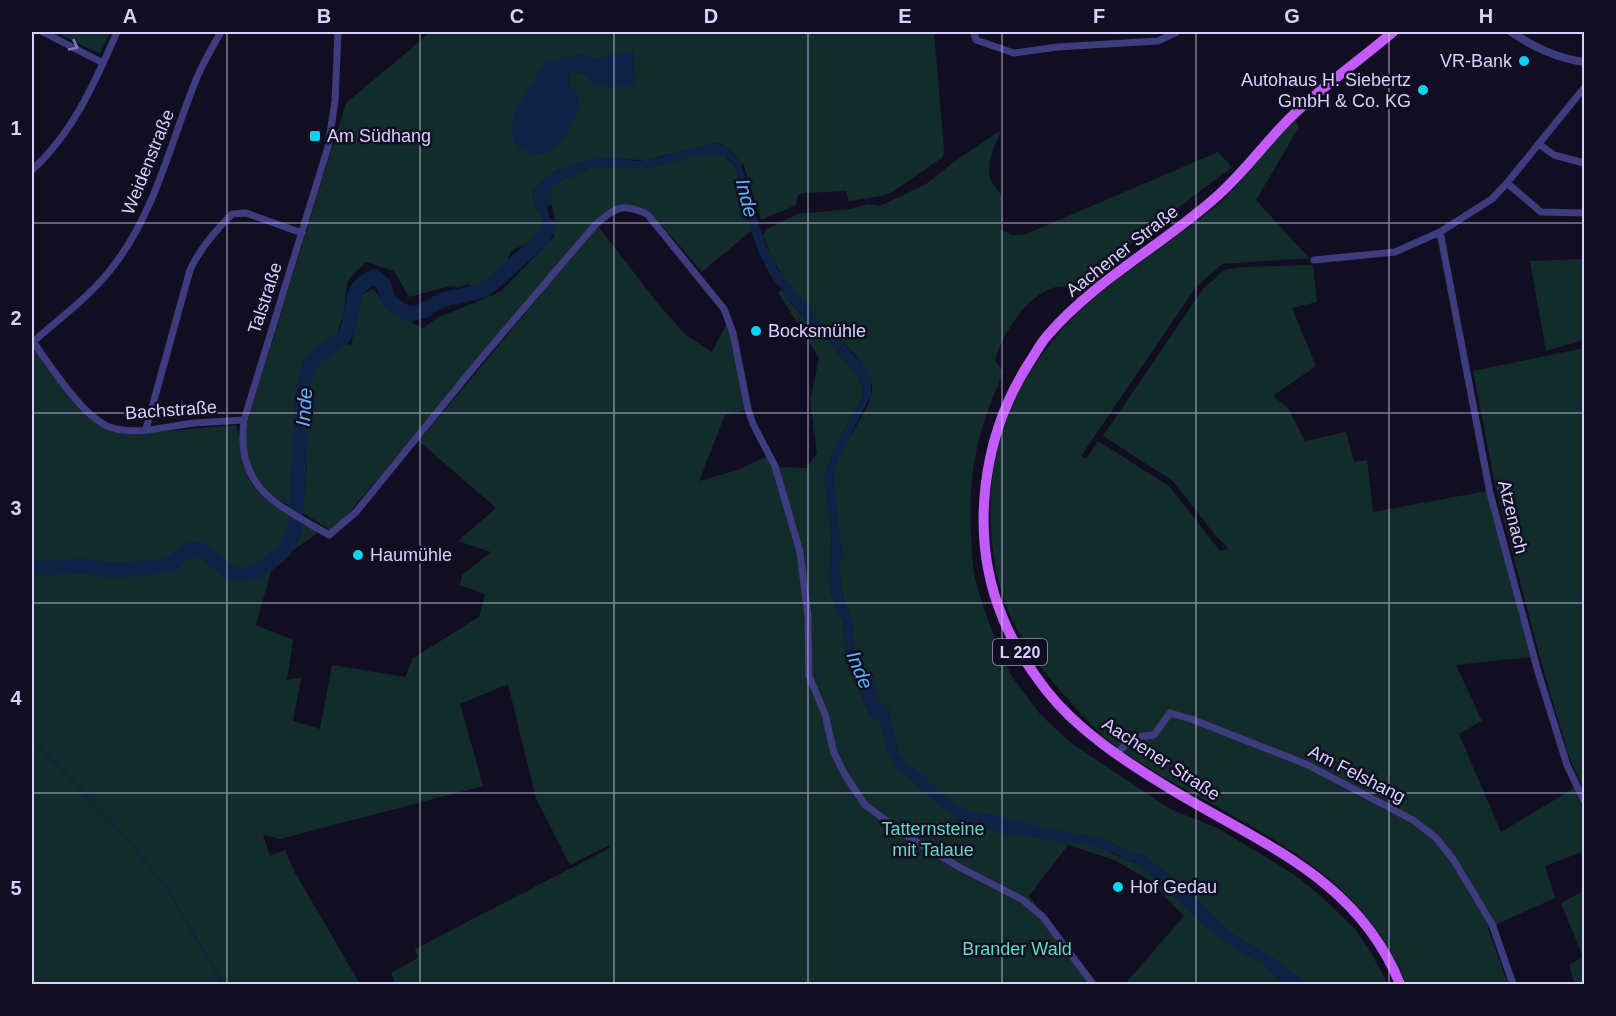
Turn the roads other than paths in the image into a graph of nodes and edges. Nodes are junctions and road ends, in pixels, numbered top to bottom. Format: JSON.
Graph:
{"nodes":[{"id":1,"x":43,"y":32,"type":"edge"},
{"id":2,"x":117,"y":32,"type":"edge"},
{"id":3,"x":221,"y":32,"type":"edge"},
{"id":4,"x":338,"y":32,"type":"edge"},
{"id":5,"x":975,"y":32,"type":"edge"},
{"id":6,"x":1177,"y":32,"type":"edge"},
{"id":7,"x":1511,"y":32,"type":"edge"},
{"id":8,"x":1387,"y":33,"type":"edge"},
{"id":9,"x":1584,"y":62,"type":"edge"},
{"id":10,"x":103,"y":63,"type":"junction"},
{"id":11,"x":1584,"y":88,"type":"edge"},
{"id":12,"x":1539,"y":144,"type":"junction"},
{"id":13,"x":1584,"y":163,"type":"edge"},
{"id":14,"x":32,"y":170,"type":"edge"},
{"id":15,"x":1507,"y":183,"type":"junction"},
{"id":16,"x":1584,"y":213,"type":"edge"},
{"id":17,"x":1440,"y":232,"type":"junction"},
{"id":18,"x":302,"y":233,"type":"junction"},
{"id":19,"x":1314,"y":260,"type":"dead end"},
{"id":20,"x":32,"y":341,"type":"edge"},
{"id":21,"x":244,"y":420,"type":"junction"},
{"id":22,"x":146,"y":429,"type":"junction"},
{"id":23,"x":1116,"y":753,"type":"junction"},
{"id":24,"x":1584,"y":801,"type":"edge"},
{"id":25,"x":1093,"y":984,"type":"edge"},
{"id":26,"x":1400,"y":984,"type":"edge"},
{"id":27,"x":1513,"y":984,"type":"edge"}],
"edges":[{"from":1,"to":10,"type":"street","one_way":true},
{"from":2,"to":10,"type":"street"},
{"from":3,"to":20,"type":"street","name":"Weidenstraße"},
{"from":4,"to":18,"type":"street","name":"Talstraße"},
{"from":5,"to":6,"type":"street"},
{"from":7,"to":9,"type":"street"},
{"from":8,"to":23,"type":"main road","name":"Aachener Straße","number":"L 220"},
{"from":10,"to":14,"type":"street"},
{"from":11,"to":12,"type":"street"},
{"from":12,"to":13,"type":"street"},
{"from":12,"to":15,"type":"street"},
{"from":15,"to":16,"type":"street"},
{"from":15,"to":17,"type":"street"},
{"from":17,"to":19,"type":"street"},
{"from":17,"to":24,"type":"street","name":"Atzenach"},
{"from":18,"to":21,"type":"street","name":"Talstraße"},
{"from":18,"to":22,"type":"street"},
{"from":20,"to":22,"type":"street","name":"Bachstraße"},
{"from":21,"to":22,"type":"street","name":"Bachstraße"},
{"from":21,"to":25,"type":"street","name":"Talstraße"},
{"from":23,"to":26,"type":"main road","name":"Aachener Straße","number":"L 220"},
{"from":23,"to":27,"type":"street","name":"Am Felshang"}]}
